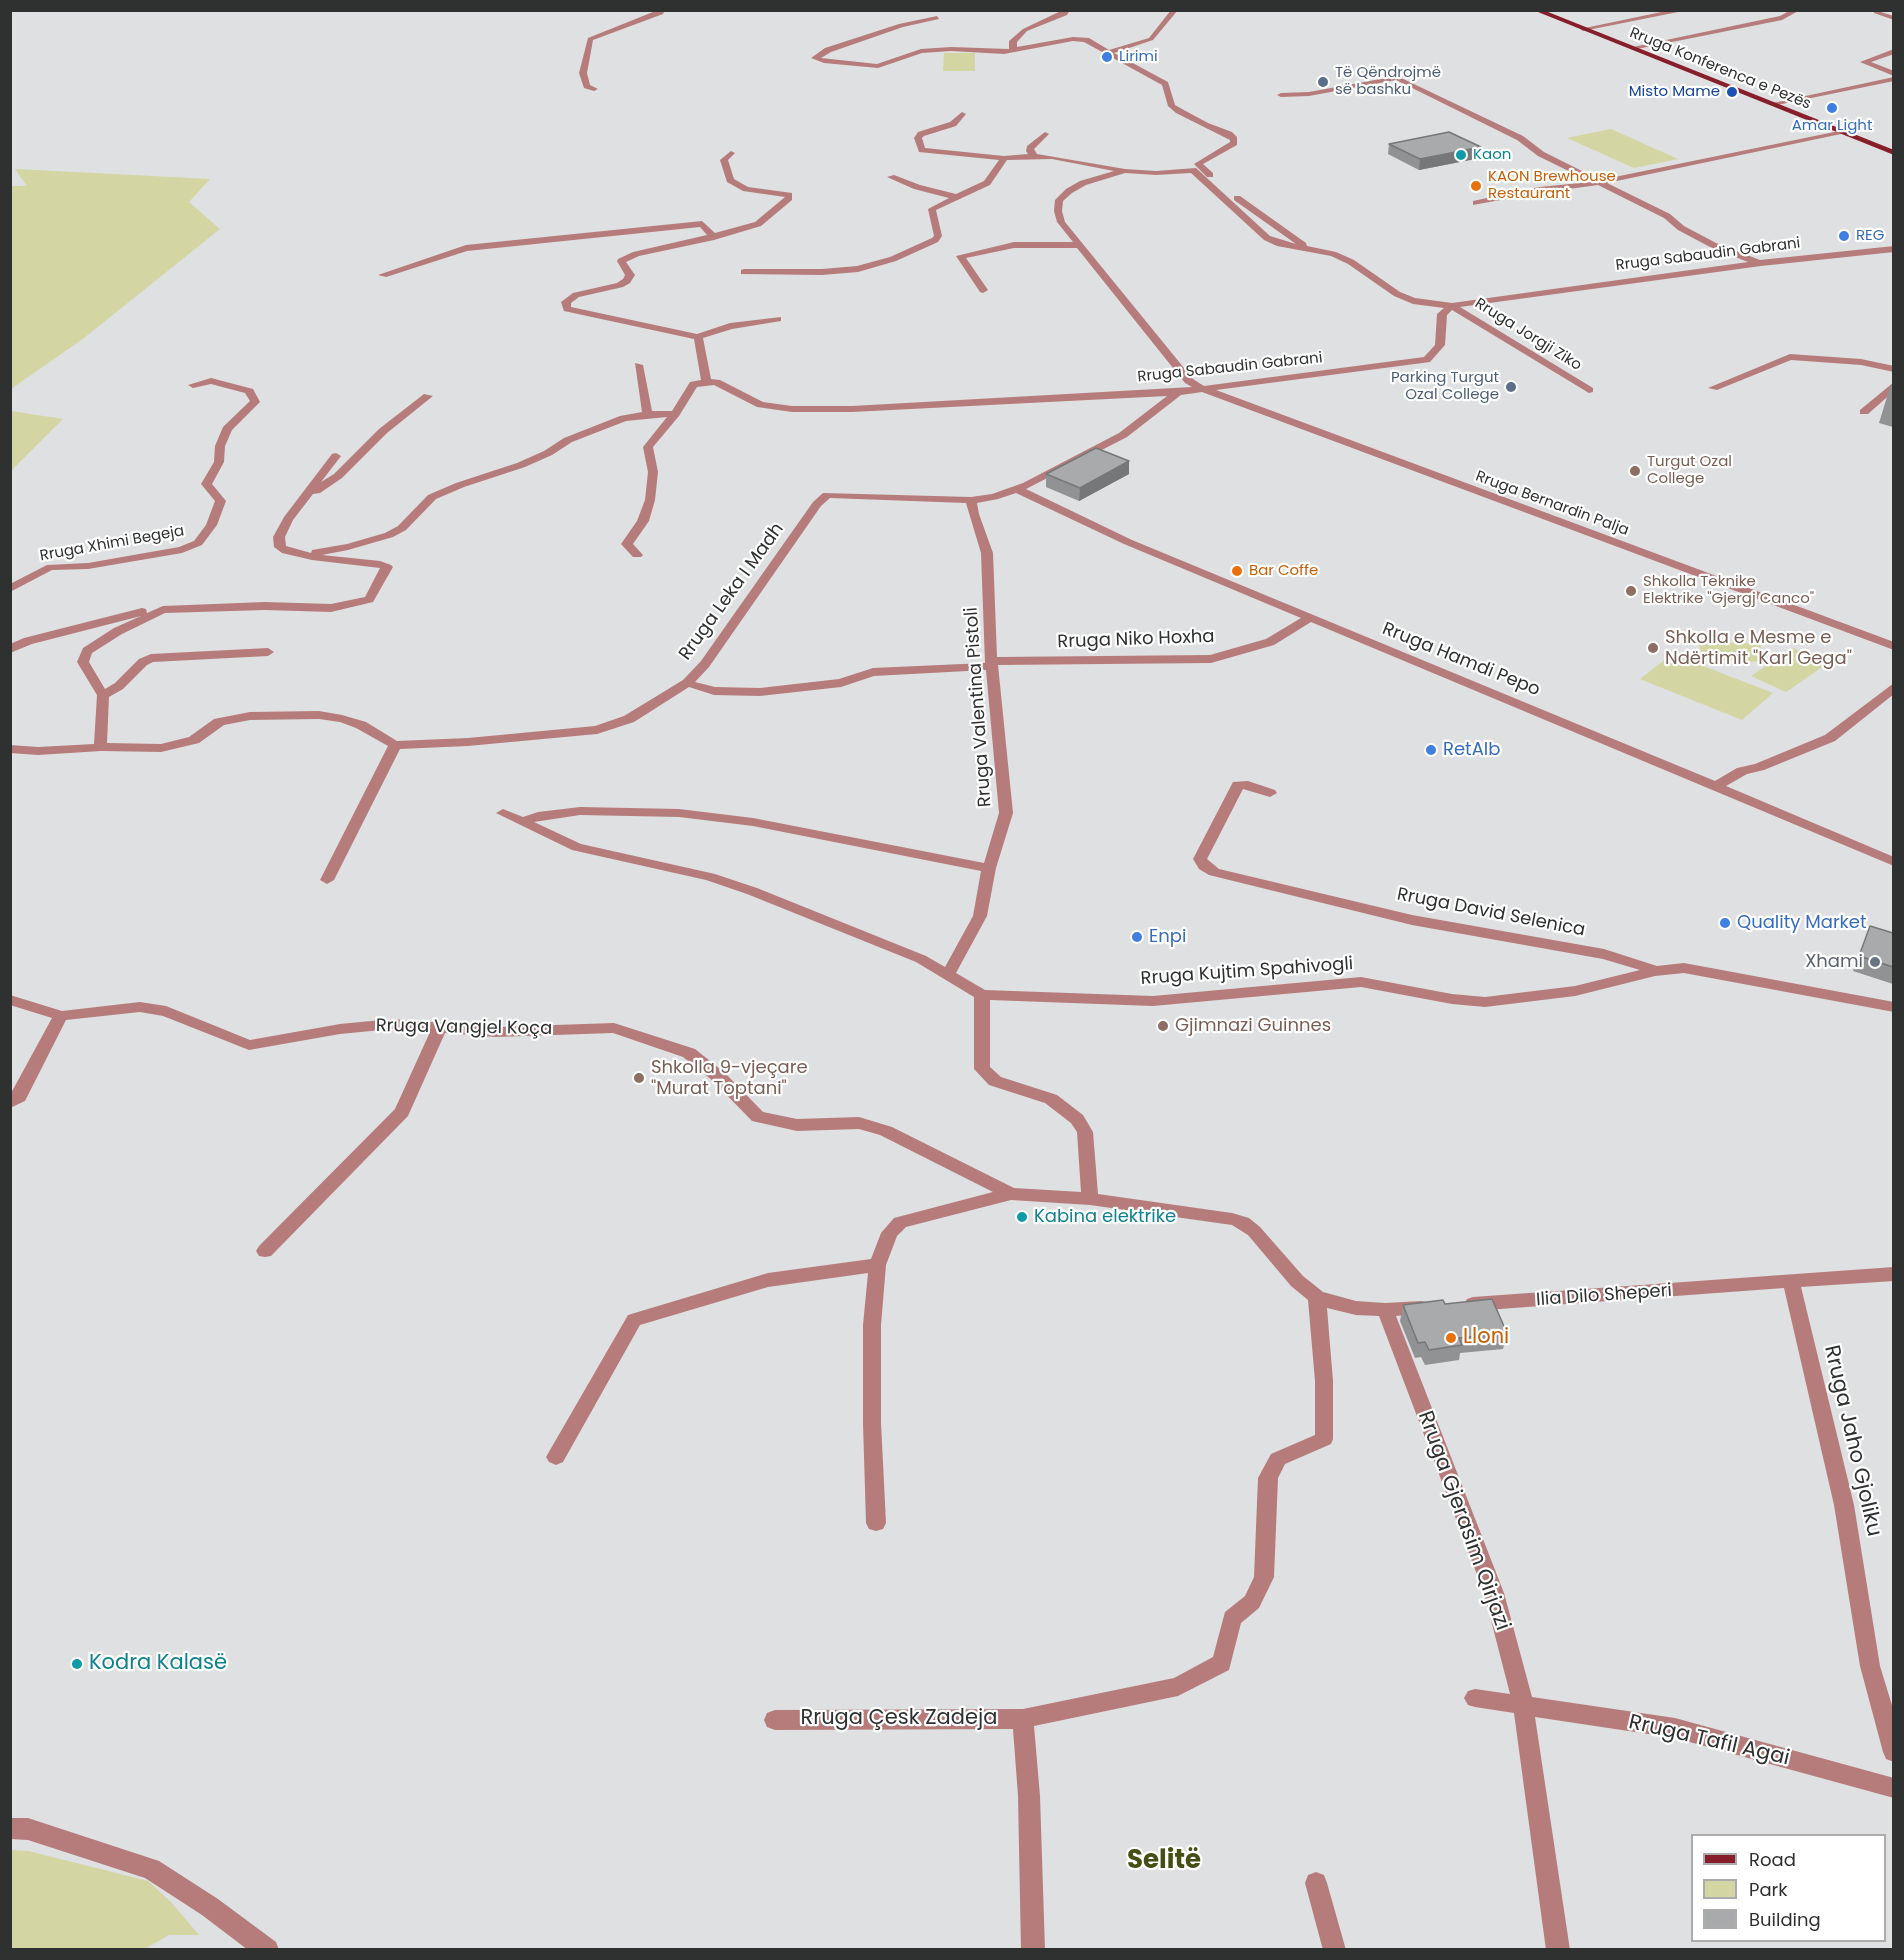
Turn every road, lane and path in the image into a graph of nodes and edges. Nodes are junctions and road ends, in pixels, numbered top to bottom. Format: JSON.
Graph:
{"nodes":[{"id":1,"x":662,"y":10,"type":"edge"},
{"id":2,"x":1067,"y":10,"type":"edge"},
{"id":3,"x":1175,"y":10,"type":"edge"},
{"id":4,"x":1536,"y":10,"type":"edge"},
{"id":5,"x":1545,"y":10,"type":"edge"},
{"id":6,"x":1797,"y":10,"type":"edge"},
{"id":7,"x":1678,"y":11,"type":"edge"},
{"id":8,"x":1876,"y":12,"type":"dead end"},
{"id":9,"x":937,"y":18,"type":"dead end"},
{"id":10,"x":1893,"y":18,"type":"edge"},
{"id":11,"x":1586,"y":29,"type":"junction"},
{"id":12,"x":1637,"y":47,"type":"junction"},
{"id":13,"x":1012,"y":50,"type":"junction"},
{"id":14,"x":1893,"y":51,"type":"edge"},
{"id":15,"x":1109,"y":52,"type":"junction"},
{"id":16,"x":1893,"y":76,"type":"edge"},
{"id":17,"x":594,"y":89,"type":"dead end"},
{"id":18,"x":1281,"y":95,"type":"dead end"},
{"id":19,"x":1777,"y":103,"type":"junction"},
{"id":20,"x":962,"y":114,"type":"dead end"},
{"id":21,"x":1841,"y":132,"type":"junction"},
{"id":22,"x":1044,"y":134,"type":"dead end"},
{"id":23,"x":1893,"y":151,"type":"edge"},
{"id":24,"x":731,"y":153,"type":"dead end"},
{"id":25,"x":1035,"y":156,"type":"junction"},
{"id":26,"x":1004,"y":158,"type":"junction"},
{"id":27,"x":1125,"y":171,"type":"junction"},
{"id":28,"x":891,"y":177,"type":"dead end"},
{"id":29,"x":1599,"y":182,"type":"junction"},
{"id":30,"x":956,"y":197,"type":"junction"},
{"id":31,"x":1476,"y":203,"type":"dead end"},
{"id":32,"x":714,"y":237,"type":"junction"},
{"id":33,"x":1078,"y":245,"type":"junction"},
{"id":34,"x":1893,"y":249,"type":"edge"},
{"id":35,"x":1311,"y":250,"type":"junction"},
{"id":36,"x":1761,"y":263,"type":"junction"},
{"id":37,"x":744,"y":272,"type":"dead end"},
{"id":38,"x":382,"y":274,"type":"dead end"},
{"id":39,"x":983,"y":290,"type":"dead end"},
{"id":40,"x":1452,"y":306,"type":"junction"},
{"id":41,"x":778,"y":319,"type":"dead end"},
{"id":42,"x":698,"y":337,"type":"junction"},
{"id":43,"x":638,"y":365,"type":"dead end"},
{"id":44,"x":1893,"y":369,"type":"edge"},
{"id":45,"x":706,"y":381,"type":"junction"},
{"id":46,"x":193,"y":385,"type":"dead end"},
{"id":47,"x":1893,"y":385,"type":"edge"},
{"id":48,"x":1201,"y":388,"type":"junction"},
{"id":49,"x":1713,"y":388,"type":"dead end"},
{"id":50,"x":1589,"y":390,"type":"dead end"},
{"id":51,"x":1178,"y":392,"type":"junction"},
{"id":52,"x":428,"y":396,"type":"dead end"},
{"id":53,"x":1864,"y":412,"type":"dead end"},
{"id":54,"x":648,"y":414,"type":"junction"},
{"id":55,"x":675,"y":414,"type":"junction"},
{"id":56,"x":336,"y":456,"type":"dead end"},
{"id":57,"x":1017,"y":489,"type":"junction"},
{"id":58,"x":308,"y":495,"type":"junction"},
{"id":59,"x":971,"y":500,"type":"junction"},
{"id":60,"x":304,"y":555,"type":"junction"},
{"id":61,"x":637,"y":555,"type":"dead end"},
{"id":62,"x":10,"y":589,"type":"edge"},
{"id":63,"x":163,"y":610,"type":"junction"},
{"id":64,"x":1309,"y":618,"type":"junction"},
{"id":65,"x":1893,"y":646,"type":"edge"},
{"id":66,"x":10,"y":649,"type":"edge"},
{"id":67,"x":268,"y":652,"type":"dead end"},
{"id":68,"x":991,"y":663,"type":"junction"},
{"id":69,"x":687,"y":683,"type":"junction"},
{"id":70,"x":1893,"y":687,"type":"edge"},
{"id":71,"x":103,"y":695,"type":"junction"},
{"id":72,"x":395,"y":745,"type":"junction"},
{"id":73,"x":101,"y":747,"type":"junction"},
{"id":74,"x":10,"y":749,"type":"edge"},
{"id":75,"x":1715,"y":787,"type":"junction"},
{"id":76,"x":1270,"y":793,"type":"dead end"},
{"id":77,"x":503,"y":813,"type":"dead end"},
{"id":78,"x":523,"y":822,"type":"junction"},
{"id":79,"x":1893,"y":862,"type":"edge"},
{"id":80,"x":989,"y":868,"type":"junction"},
{"id":81,"x":327,"y":880,"type":"dead end"},
{"id":82,"x":1655,"y":971,"type":"junction"},
{"id":83,"x":948,"y":975,"type":"junction"},
{"id":84,"x":981,"y":995,"type":"junction"},
{"id":85,"x":10,"y":1000,"type":"edge"},
{"id":86,"x":1893,"y":1007,"type":"edge"},
{"id":87,"x":61,"y":1016,"type":"junction"},
{"id":88,"x":440,"y":1028,"type":"junction"},
{"id":89,"x":10,"y":1103,"type":"edge"},
{"id":90,"x":1011,"y":1194,"type":"junction"},
{"id":91,"x":1090,"y":1199,"type":"junction"},
{"id":92,"x":265,"y":1251,"type":"dead end"},
{"id":93,"x":877,"y":1265,"type":"junction"},
{"id":94,"x":1893,"y":1274,"type":"edge"},
{"id":95,"x":1791,"y":1282,"type":"junction"},
{"id":96,"x":1317,"y":1297,"type":"junction"},
{"id":97,"x":1385,"y":1310,"type":"junction"},
{"id":98,"x":556,"y":1457,"type":"dead end"},
{"id":99,"x":876,"y":1522,"type":"dead end"},
{"id":100,"x":1475,"y":1698,"type":"dead end"},
{"id":101,"x":1523,"y":1704,"type":"junction"},
{"id":102,"x":1023,"y":1719,"type":"junction"},
{"id":103,"x":776,"y":1720,"type":"dead end"},
{"id":104,"x":1893,"y":1752,"type":"edge"},
{"id":105,"x":1893,"y":1788,"type":"edge"},
{"id":106,"x":10,"y":1828,"type":"edge"},
{"id":107,"x":1316,"y":1883,"type":"dead end"},
{"id":108,"x":268,"y":1950,"type":"edge"},
{"id":109,"x":1033,"y":1950,"type":"edge"},
{"id":110,"x":1335,"y":1950,"type":"edge"},
{"id":111,"x":1558,"y":1950,"type":"edge"}],
"edges":[{"from":1,"to":17,"type":"street"},
{"from":2,"to":13,"type":"street"},
{"from":3,"to":15,"type":"street"},
{"from":4,"to":11,"type":"main road","name":"Rruga Konferenca e Pezës"},
{"from":5,"to":11,"type":"main road","name":"Rruga Konferenca e Pezës"},
{"from":6,"to":12,"type":"street"},
{"from":7,"to":11,"type":"street"},
{"from":8,"to":10,"type":"street"},
{"from":9,"to":13,"type":"street"},
{"from":11,"to":12,"type":"main road","name":"Rruga Konferenca e Pezës"},
{"from":11,"to":21,"type":"main road","name":"Rruga Konferenca e Pezës"},
{"from":12,"to":19,"type":"main road","name":"Rruga Konferenca e Pezës"},
{"from":13,"to":15,"type":"street"},
{"from":14,"to":16,"type":"street"},
{"from":15,"to":35,"type":"street"},
{"from":16,"to":19,"type":"street"},
{"from":18,"to":29,"type":"street"},
{"from":19,"to":23,"type":"main road","name":"Rruga Konferenca e Pezës"},
{"from":20,"to":26,"type":"street"},
{"from":21,"to":23,"type":"main road","name":"Rruga Konferenca e Pezës"},
{"from":21,"to":29,"type":"street"},
{"from":22,"to":25,"type":"street"},
{"from":24,"to":32,"type":"street"},
{"from":25,"to":26,"type":"street"},
{"from":25,"to":27,"type":"street"},
{"from":26,"to":30,"type":"street"},
{"from":27,"to":33,"type":"street"},
{"from":27,"to":35,"type":"street"},
{"from":28,"to":30,"type":"street"},
{"from":29,"to":31,"type":"street"},
{"from":29,"to":36,"type":"street"},
{"from":30,"to":37,"type":"street"},
{"from":32,"to":38,"type":"street"},
{"from":32,"to":42,"type":"street"},
{"from":33,"to":39,"type":"street"},
{"from":33,"to":48,"type":"street"},
{"from":34,"to":36,"type":"street","name":"Rruga Sabaudin Gabrani"},
{"from":35,"to":40,"type":"street"},
{"from":36,"to":40,"type":"street","name":"Rruga Sabaudin Gabrani"},
{"from":40,"to":48,"type":"street","name":"Rruga Sabaudin Gabrani"},
{"from":40,"to":50,"type":"street","name":"Rruga Jorgji Ziko"},
{"from":41,"to":42,"type":"street"},
{"from":42,"to":45,"type":"street"},
{"from":43,"to":54,"type":"street"},
{"from":44,"to":49,"type":"street"},
{"from":45,"to":51,"type":"street","name":"Rruga Sabaudin Gabrani"},
{"from":45,"to":55,"type":"street"},
{"from":46,"to":62,"type":"street","name":"Rruga Xhimi Begeja"},
{"from":47,"to":53,"type":"street"},
{"from":48,"to":51,"type":"street","name":"Rruga Sabaudin Gabrani"},
{"from":48,"to":65,"type":"street","name":"Rruga Bernardin Palja"},
{"from":51,"to":57,"type":"street","name":"Rruga Leka I Madh"},
{"from":52,"to":58,"type":"street"},
{"from":54,"to":55,"type":"street"},
{"from":54,"to":60,"type":"street"},
{"from":55,"to":61,"type":"street"},
{"from":56,"to":58,"type":"street"},
{"from":57,"to":59,"type":"street","name":"Rruga Leka I Madh"},
{"from":57,"to":64,"type":"street","name":"Rruga Hamdi Pepo"},
{"from":58,"to":60,"type":"street"},
{"from":59,"to":68,"type":"street","name":"Rruga Valentina Pistoli"},
{"from":59,"to":69,"type":"street","name":"Rruga Leka I Madh"},
{"from":60,"to":63,"type":"street"},
{"from":63,"to":66,"type":"street"},
{"from":63,"to":71,"type":"street"},
{"from":64,"to":68,"type":"street","name":"Rruga Niko Hoxha"},
{"from":64,"to":75,"type":"street","name":"Rruga Hamdi Pepo"},
{"from":67,"to":71,"type":"street"},
{"from":68,"to":69,"type":"street","name":"Rruga Niko Hoxha"},
{"from":68,"to":80,"type":"street","name":"Rruga Valentina Pistoli"},
{"from":69,"to":72,"type":"street","name":"Rruga Leka I Madh"},
{"from":70,"to":75,"type":"street"},
{"from":71,"to":73,"type":"street"},
{"from":72,"to":73,"type":"street"},
{"from":72,"to":81,"type":"street"},
{"from":73,"to":74,"type":"street"},
{"from":75,"to":79,"type":"street","name":"Rruga Hamdi Pepo"},
{"from":76,"to":82,"type":"street","name":"Rruga David Selenica"},
{"from":77,"to":78,"type":"street"},
{"from":78,"to":80,"type":"street"},
{"from":78,"to":83,"type":"street"},
{"from":80,"to":83,"type":"street","name":"Rruga Valentina Pistoli"},
{"from":82,"to":84,"type":"street","name":"Rruga Kujtim Spahivogli"},
{"from":82,"to":86,"type":"street","name":"Rruga David Selenica"},
{"from":83,"to":84,"type":"street"},
{"from":84,"to":91,"type":"street"},
{"from":85,"to":87,"type":"street","name":"Rruga Vangjel Koça"},
{"from":87,"to":88,"type":"street","name":"Rruga Vangjel Koça"},
{"from":87,"to":89,"type":"street"},
{"from":88,"to":90,"type":"street","name":"Rruga Vangjel Koça"},
{"from":88,"to":92,"type":"street"},
{"from":90,"to":91,"type":"street","name":"Rruga Vangjel Koça"},
{"from":90,"to":93,"type":"street"},
{"from":91,"to":96,"type":"street","name":"Rruga Vangjel Koça"},
{"from":93,"to":98,"type":"street"},
{"from":93,"to":99,"type":"street"},
{"from":94,"to":95,"type":"street","name":"Ilia Dilo Sheperi"},
{"from":95,"to":97,"type":"street","name":"Ilia Dilo Sheperi"},
{"from":95,"to":104,"type":"street","name":"Rruga Jaho Gjoliku"},
{"from":96,"to":97,"type":"street","name":"Ilia Dilo Sheperi"},
{"from":96,"to":102,"type":"street","name":"Rruga Çesk Zadeja"},
{"from":97,"to":101,"type":"street","name":"Rruga Gjerasim Qirjazi"},
{"from":100,"to":101,"type":"street","name":"Rruga Tafil Agai"},
{"from":101,"to":105,"type":"street","name":"Rruga Tafil Agai"},
{"from":101,"to":111,"type":"street","name":"Rruga Gjerasim Qirjazi"},
{"from":102,"to":103,"type":"street","name":"Rruga Çesk Zadeja"},
{"from":102,"to":109,"type":"street","name":"Rruga Çesk Zadeja"},
{"from":106,"to":108,"type":"street"},
{"from":107,"to":110,"type":"street"}]}
